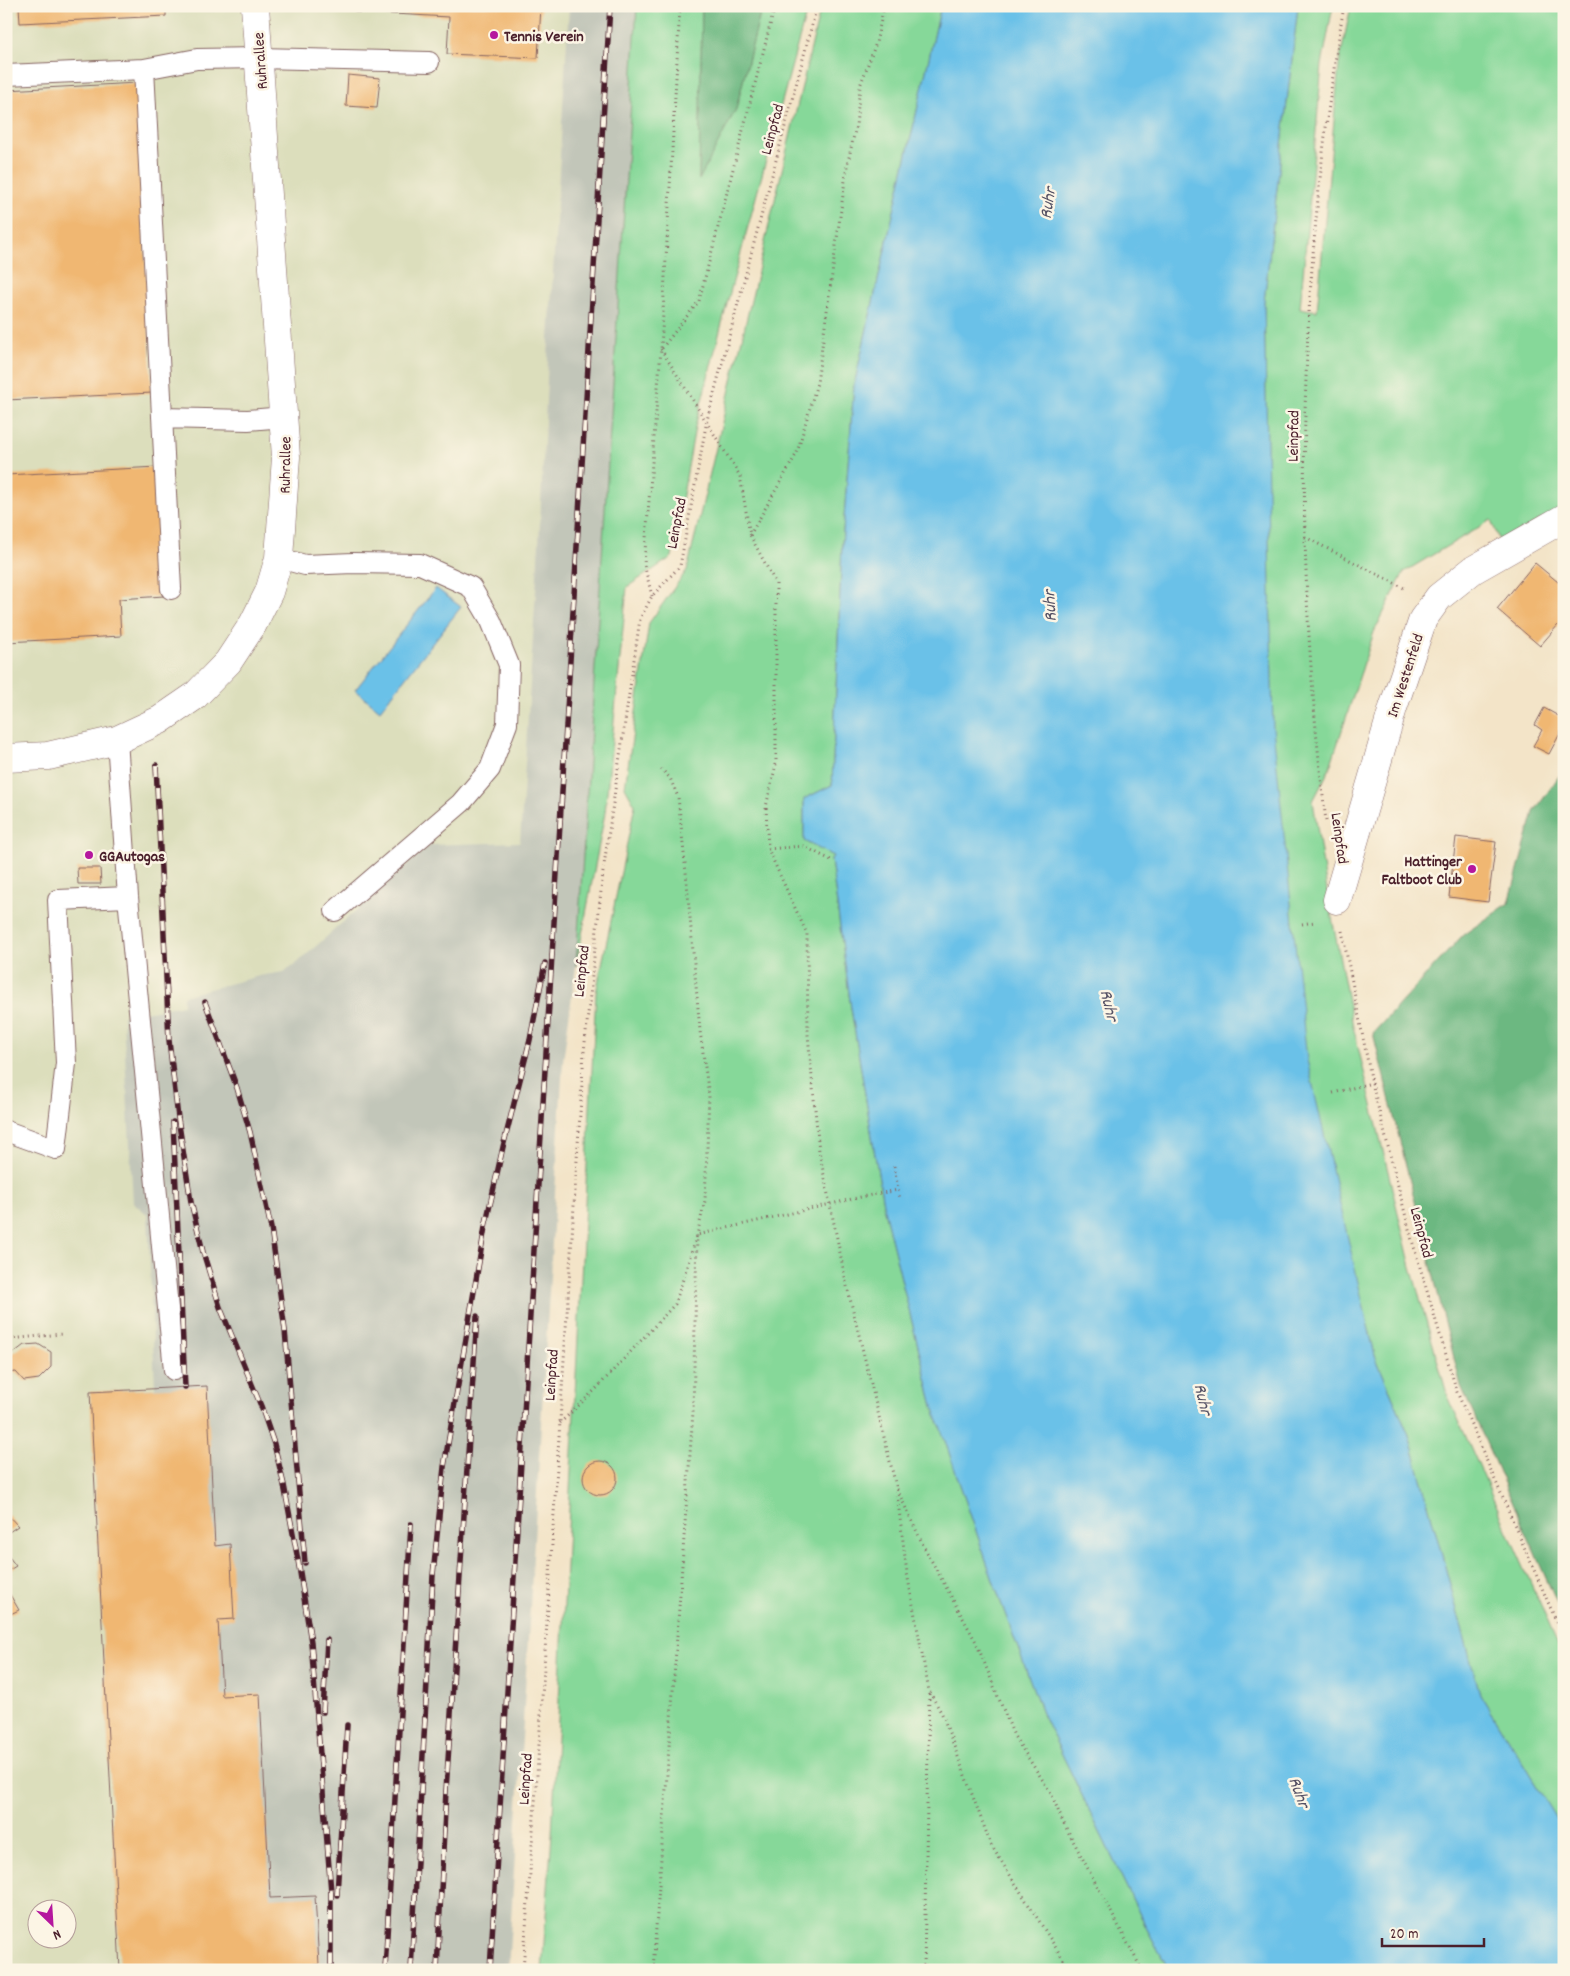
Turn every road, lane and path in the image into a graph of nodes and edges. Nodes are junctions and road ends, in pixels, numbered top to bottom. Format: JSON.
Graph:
{"nodes":[{"id":1,"x":255,"y":6,"type":"edge"},
{"id":2,"x":680,"y":6,"type":"edge"},
{"id":3,"x":775,"y":6,"type":"edge"},
{"id":4,"x":817,"y":6,"type":"edge"},
{"id":5,"x":884,"y":6,"type":"edge"},
{"id":6,"x":1344,"y":6,"type":"edge"},
{"id":7,"x":259,"y":58,"type":"junction"},
{"id":8,"x":429,"y":62,"type":"dead end"},
{"id":9,"x":144,"y":69,"type":"junction"},
{"id":10,"x":6,"y":75,"type":"edge"},
{"id":11,"x":661,"y":349,"type":"junction"},
{"id":12,"x":284,"y":417,"type":"junction"},
{"id":13,"x":162,"y":418,"type":"junction"},
{"id":14,"x":707,"y":420,"type":"junction"},
{"id":15,"x":1564,"y":518,"type":"edge"},
{"id":16,"x":750,"y":535,"type":"junction"},
{"id":17,"x":1304,"y":537,"type":"junction"},
{"id":18,"x":279,"y":558,"type":"junction"},
{"id":19,"x":171,"y":589,"type":"dead end"},
{"id":20,"x":652,"y":596,"type":"junction"},
{"id":21,"x":1434,"y":603,"type":"junction"},
{"id":22,"x":118,"y":740,"type":"junction"},
{"id":23,"x":6,"y":758,"type":"edge"},
{"id":24,"x":661,"y":769,"type":"dead end"},
{"id":25,"x":1327,"y":830,"type":"dead end"},
{"id":26,"x":768,"y":849,"type":"junction"},
{"id":27,"x":831,"y":860,"type":"dead end"},
{"id":28,"x":128,"y":897,"type":"junction"},
{"id":29,"x":1337,"y":900,"type":"joint"},
{"id":30,"x":335,"y":911,"type":"dead end"},
{"id":31,"x":1372,"y":1082,"type":"junction"},
{"id":32,"x":1333,"y":1093,"type":"dead end"},
{"id":33,"x":6,"y":1131,"type":"edge"},
{"id":34,"x":894,"y":1166,"type":"dead end"},
{"id":35,"x":898,"y":1190,"type":"junction"},
{"id":36,"x":900,"y":1200,"type":"dead end"},
{"id":37,"x":830,"y":1205,"type":"junction"},
{"id":38,"x":697,"y":1235,"type":"junction"},
{"id":39,"x":6,"y":1264,"type":"edge"},
{"id":40,"x":62,"y":1334,"type":"dead end"},
{"id":41,"x":174,"y":1370,"type":"dead end"},
{"id":42,"x":560,"y":1424,"type":"junction"},
{"id":43,"x":896,"y":1486,"type":"junction"},
{"id":44,"x":1564,"y":1639,"type":"edge"},
{"id":45,"x":929,"y":1691,"type":"junction"},
{"id":46,"x":522,"y":1970,"type":"edge"},
{"id":47,"x":653,"y":1970,"type":"edge"},
{"id":48,"x":924,"y":1970,"type":"edge"},
{"id":49,"x":1070,"y":1970,"type":"edge"},
{"id":50,"x":1142,"y":1970,"type":"edge"}],
"edges":[{"from":1,"to":7,"type":"street","name":"Ruhrallee"},
{"from":2,"to":11,"type":"path"},
{"from":3,"to":11,"type":"path"},
{"from":4,"to":14,"type":"path","name":"Leinpfad"},
{"from":5,"to":16,"type":"path"},
{"from":6,"to":17,"type":"path","name":"Leinpfad"},
{"from":7,"to":8,"type":"lane"},
{"from":7,"to":9,"type":"lane"},
{"from":7,"to":12,"type":"street","name":"Ruhrallee"},
{"from":9,"to":10,"type":"lane"},
{"from":9,"to":13,"type":"lane"},
{"from":11,"to":14,"type":"path"},
{"from":11,"to":20,"type":"path"},
{"from":12,"to":13,"type":"lane"},
{"from":12,"to":18,"type":"street","name":"Ruhrallee"},
{"from":13,"to":19,"type":"lane"},
{"from":14,"to":16,"type":"path"},
{"from":14,"to":20,"type":"path","name":"Leinpfad"},
{"from":15,"to":21,"type":"street","name":"Im Westenfeld"},
{"from":16,"to":26,"type":"path"},
{"from":17,"to":21,"type":"path"},
{"from":17,"to":25,"type":"path","name":"Leinpfad"},
{"from":18,"to":22,"type":"street","name":"Ruhrallee"},
{"from":18,"to":30,"type":"lane"},
{"from":20,"to":42,"type":"path","name":"Leinpfad"},
{"from":21,"to":29,"type":"street","name":"Im Westenfeld"},
{"from":22,"to":23,"type":"street","name":"Ruhrallee"},
{"from":22,"to":28,"type":"lane"},
{"from":24,"to":38,"type":"path"},
{"from":26,"to":27,"type":"path"},
{"from":26,"to":37,"type":"path"},
{"from":28,"to":33,"type":"lane"},
{"from":28,"to":41,"type":"lane"},
{"from":29,"to":31,"type":"path","name":"Leinpfad"},
{"from":31,"to":32,"type":"path"},
{"from":31,"to":44,"type":"path","name":"Leinpfad"},
{"from":34,"to":35,"type":"path"},
{"from":35,"to":36,"type":"path"},
{"from":35,"to":37,"type":"path"},
{"from":37,"to":38,"type":"path"},
{"from":37,"to":43,"type":"path"},
{"from":38,"to":42,"type":"path"},
{"from":38,"to":47,"type":"path"},
{"from":39,"to":40,"type":"path"},
{"from":42,"to":46,"type":"path","name":"Leinpfad"},
{"from":43,"to":45,"type":"path"},
{"from":43,"to":50,"type":"path"},
{"from":45,"to":48,"type":"path"},
{"from":45,"to":49,"type":"path"}]}
